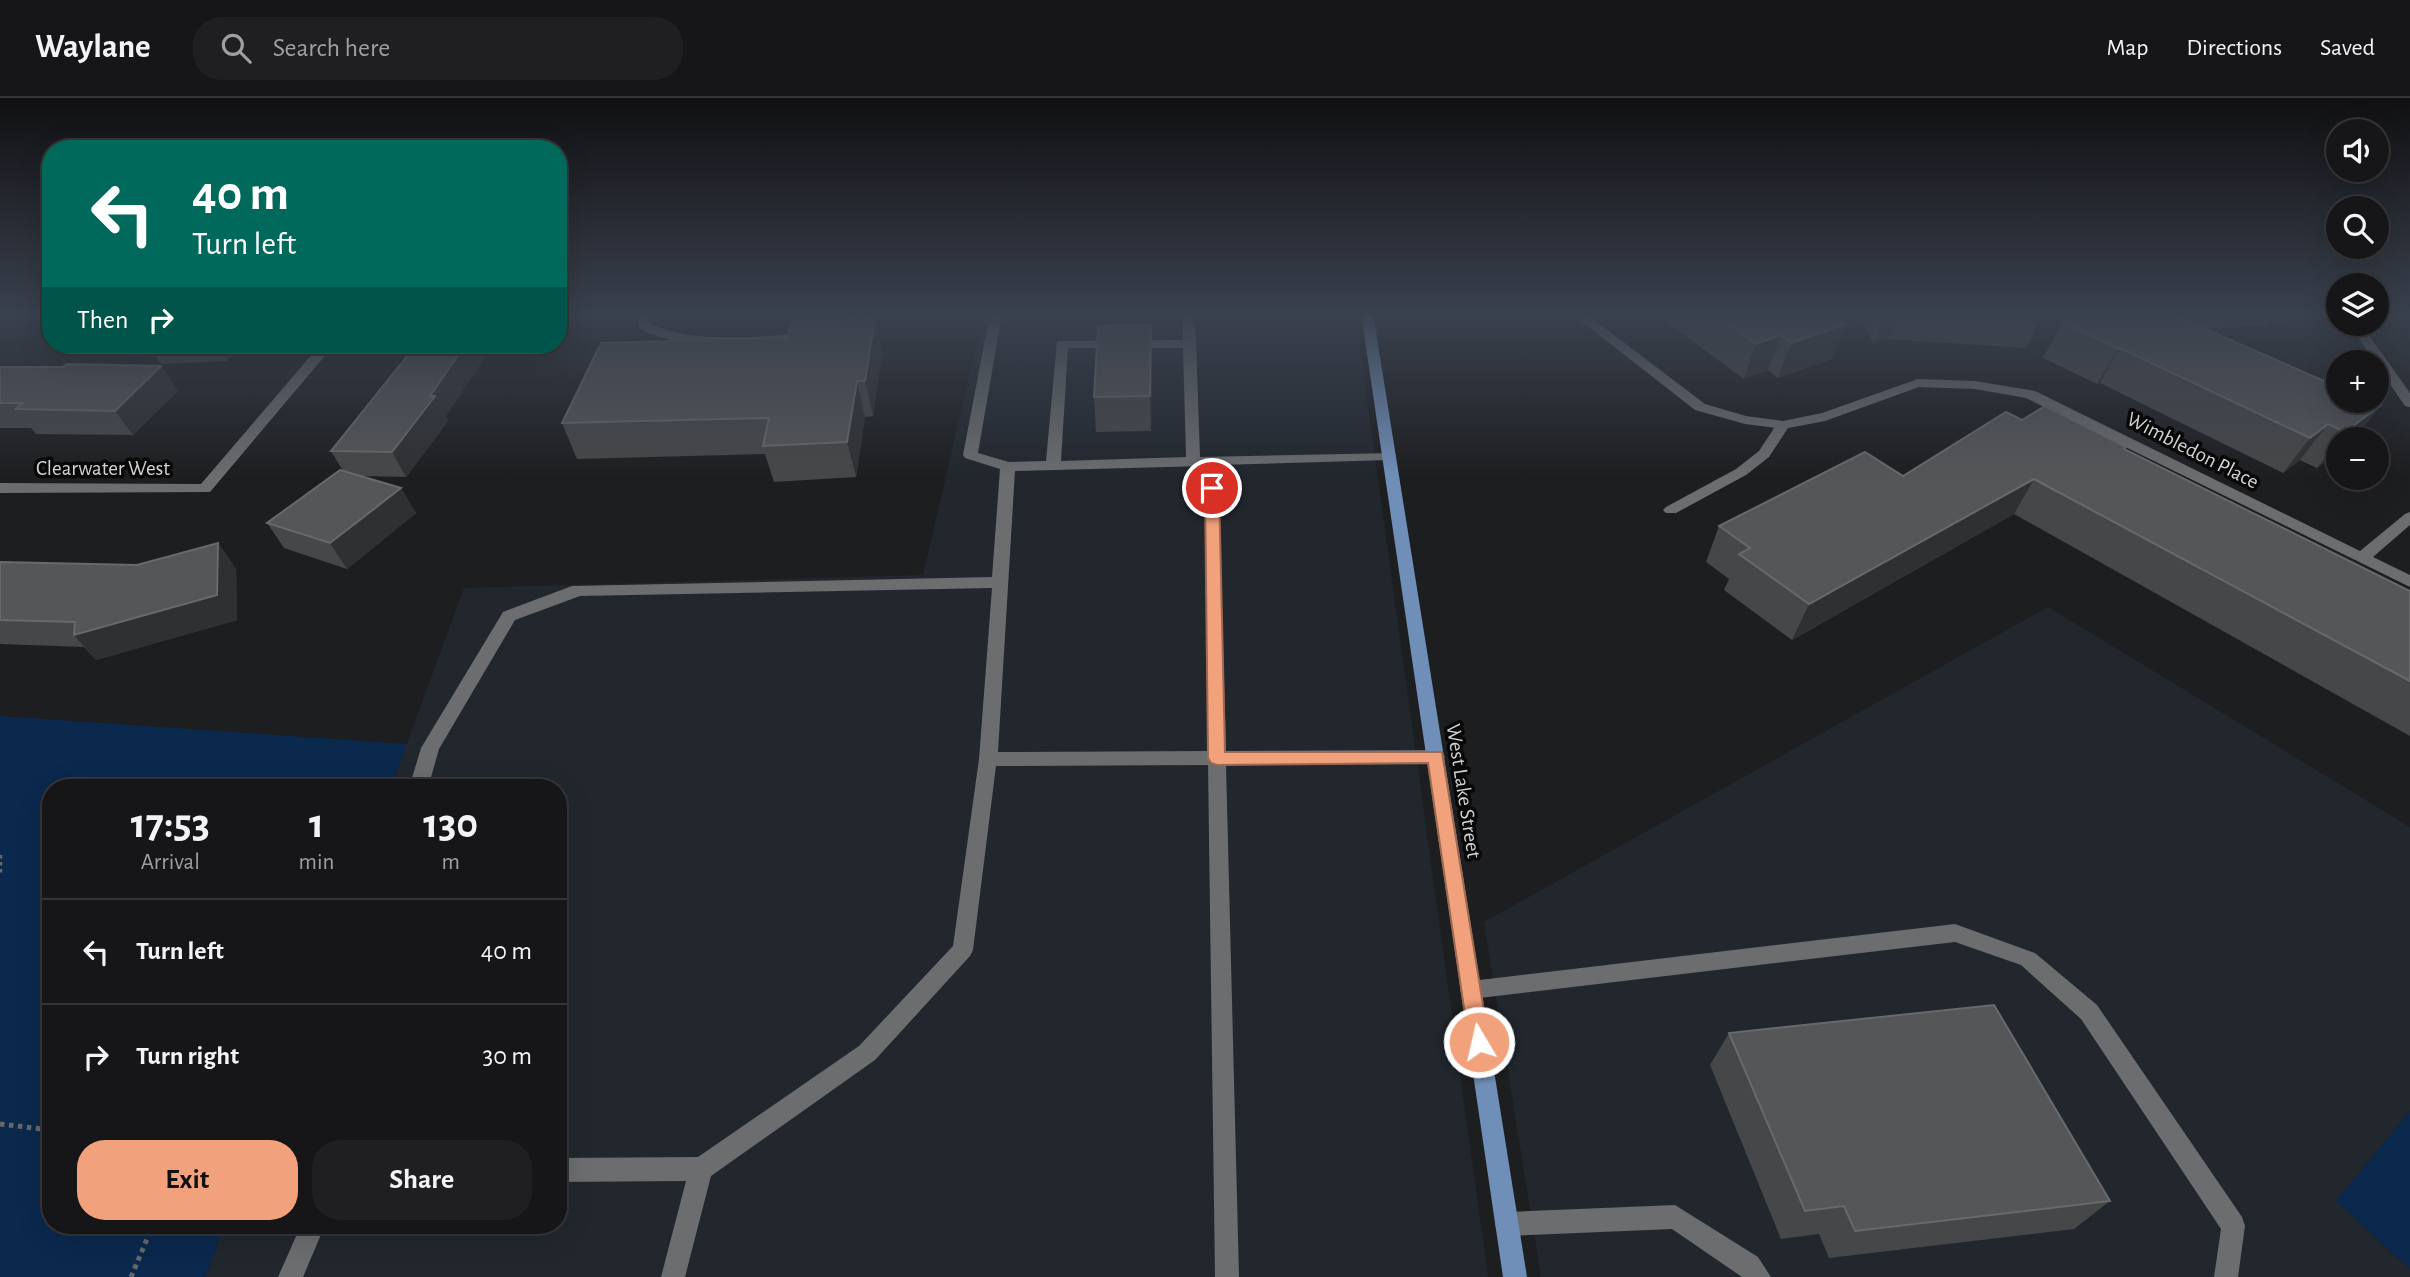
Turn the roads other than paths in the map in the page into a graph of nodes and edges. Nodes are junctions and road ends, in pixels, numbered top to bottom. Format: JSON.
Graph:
{"nodes":[{"id":1,"x":307,"y":368,"type":"edge"},
{"id":2,"x":986,"y":368,"type":"edge"},
{"id":3,"x":1060,"y":368,"type":"edge"},
{"id":4,"x":1189,"y":368,"type":"edge"},
{"id":5,"x":1376,"y":368,"type":"edge"},
{"id":6,"x":1649,"y":368,"type":"edge"},
{"id":7,"x":2386,"y":368,"type":"edge"},
{"id":8,"x":2410,"y":403,"type":"edge"},
{"id":9,"x":1783,"y":425,"type":"junction"},
{"id":10,"x":1390,"y":456,"type":"junction"},
{"id":11,"x":1211,"y":460,"type":"junction"},
{"id":12,"x":1193,"y":461,"type":"junction"},
{"id":13,"x":1053,"y":465,"type":"junction"},
{"id":14,"x":1008,"y":467,"type":"junction"},
{"id":15,"x":0,"y":488,"type":"edge"},
{"id":16,"x":1671,"y":510,"type":"dead end"},
{"id":17,"x":2410,"y":517,"type":"edge"},
{"id":18,"x":2362,"y":558,"type":"junction"},
{"id":19,"x":998,"y":582,"type":"junction"},
{"id":20,"x":2410,"y":582,"type":"edge"},
{"id":21,"x":1436,"y":757,"type":"junction"},
{"id":22,"x":1217,"y":758,"type":"junction"},
{"id":23,"x":988,"y":759,"type":"junction"},
{"id":24,"x":421,"y":779,"type":"edge"},
{"id":25,"x":1471,"y":990,"type":"junction"},
{"id":26,"x":701,"y":1169,"type":"junction"},
{"id":27,"x":567,"y":1170,"type":"edge"},
{"id":28,"x":1507,"y":1224,"type":"junction"},
{"id":29,"x":309,"y":1234,"type":"edge"},
{"id":30,"x":290,"y":1277,"type":"edge"},
{"id":31,"x":673,"y":1277,"type":"edge"},
{"id":32,"x":1227,"y":1277,"type":"edge"},
{"id":33,"x":1515,"y":1277,"type":"edge"},
{"id":34,"x":1759,"y":1277,"type":"edge"},
{"id":35,"x":2227,"y":1277,"type":"edge"}],
"edges":[{"from":1,"to":15,"type":"street","name":"Clearwater West"},
{"from":2,"to":14,"type":"street"},
{"from":3,"to":13,"type":"street"},
{"from":4,"to":12,"type":"street"},
{"from":5,"to":10,"type":"main road","name":"West Lake Street"},
{"from":6,"to":9,"type":"street","name":"Wimbledon Place"},
{"from":7,"to":8,"type":"street"},
{"from":9,"to":16,"type":"street"},
{"from":9,"to":18,"type":"street","name":"Wimbledon Place"},
{"from":10,"to":11,"type":"street"},
{"from":10,"to":21,"type":"main road","name":"West Lake Street"},
{"from":11,"to":12,"type":"street"},
{"from":11,"to":22,"type":"street"},
{"from":12,"to":13,"type":"street"},
{"from":13,"to":14,"type":"street"},
{"from":14,"to":19,"type":"street"},
{"from":17,"to":18,"type":"street"},
{"from":18,"to":20,"type":"street","name":"Wimbledon Place"},
{"from":19,"to":23,"type":"street"},
{"from":19,"to":24,"type":"street"},
{"from":21,"to":22,"type":"street"},
{"from":21,"to":25,"type":"main road","name":"West Lake Street"},
{"from":22,"to":23,"type":"street"},
{"from":22,"to":32,"type":"street"},
{"from":23,"to":26,"type":"street"},
{"from":25,"to":28,"type":"main road","name":"West Lake Street"},
{"from":25,"to":35,"type":"street"},
{"from":26,"to":27,"type":"street"},
{"from":26,"to":31,"type":"street"},
{"from":28,"to":33,"type":"main road","name":"West Lake Street"},
{"from":28,"to":34,"type":"street"},
{"from":29,"to":30,"type":"street"}]}
